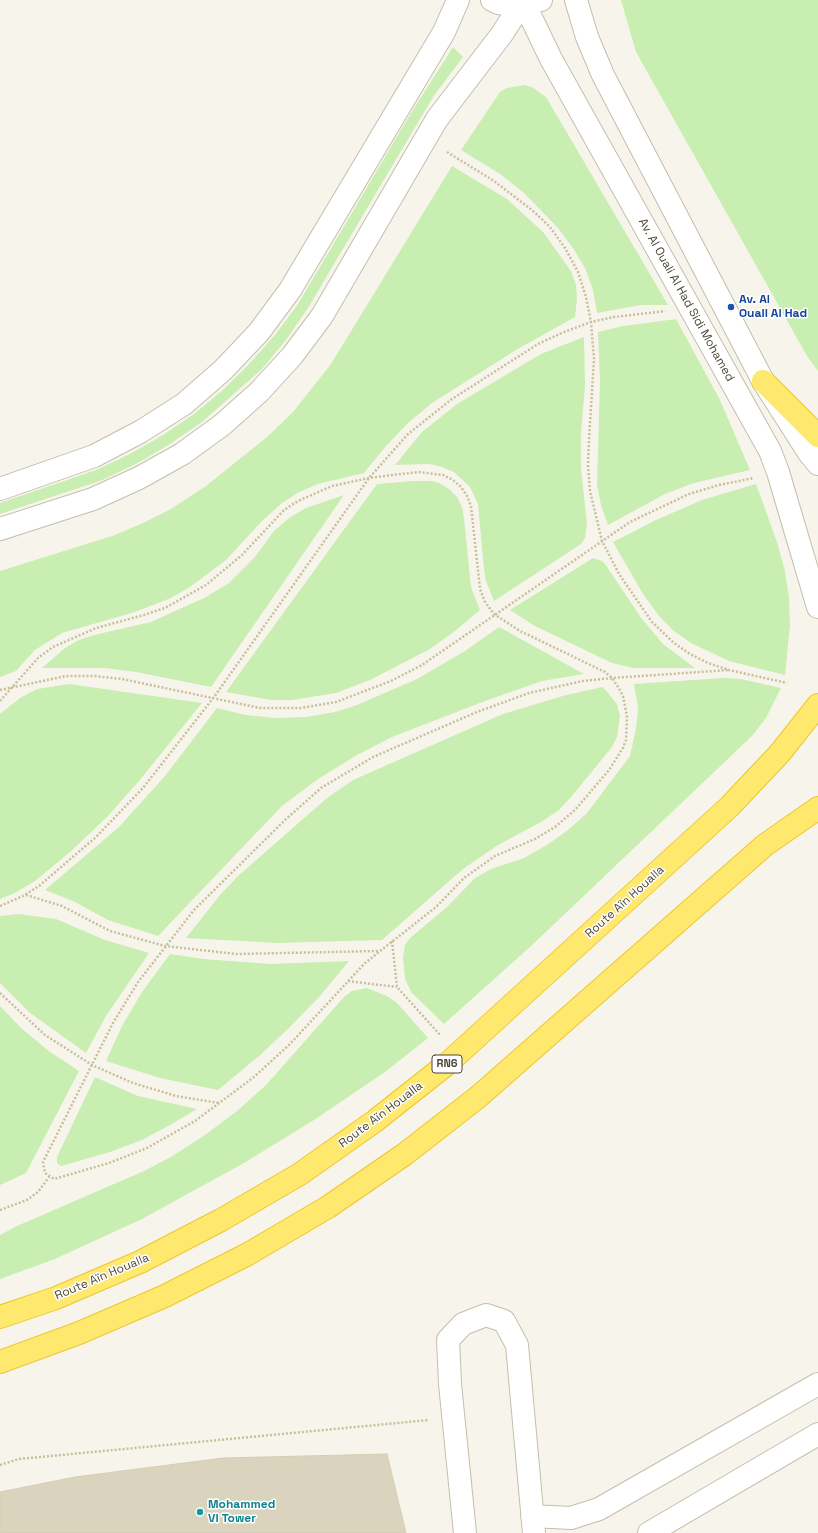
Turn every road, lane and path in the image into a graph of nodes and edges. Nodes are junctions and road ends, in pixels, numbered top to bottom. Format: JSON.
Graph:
{"nodes":[{"id":1,"x":458,"y":0,"type":"edge"},
{"id":2,"x":492,"y":0,"type":"edge"},
{"id":3,"x":576,"y":0,"type":"edge"},
{"id":4,"x":528,"y":4,"type":"edge"},
{"id":5,"x":444,"y":151,"type":"dead end"},
{"id":6,"x":669,"y":311,"type":"dead end"},
{"id":7,"x":591,"y":322,"type":"junction"},
{"id":8,"x":763,"y":381,"type":"junction"},
{"id":9,"x":818,"y":436,"type":"edge"},
{"id":10,"x":818,"y":464,"type":"edge"},
{"id":11,"x":761,"y":476,"type":"dead end"},
{"id":12,"x":369,"y":478,"type":"junction"},
{"id":13,"x":0,"y":489,"type":"edge"},
{"id":14,"x":0,"y":529,"type":"edge"},
{"id":15,"x":602,"y":541,"type":"junction"},
{"id":16,"x":818,"y":607,"type":"edge"},
{"id":17,"x":494,"y":614,"type":"junction"},
{"id":18,"x":729,"y":670,"type":"junction"},
{"id":19,"x":612,"y":678,"type":"junction"},
{"id":20,"x":787,"y":683,"type":"dead end"},
{"id":21,"x":11,"y":689,"type":"junction"},
{"id":22,"x":0,"y":690,"type":"edge"},
{"id":23,"x":214,"y":697,"type":"junction"},
{"id":24,"x":0,"y":701,"type":"edge"},
{"id":25,"x":818,"y":704,"type":"edge"},
{"id":26,"x":818,"y":808,"type":"edge"},
{"id":27,"x":26,"y":895,"type":"junction"},
{"id":28,"x":0,"y":906,"type":"edge"},
{"id":29,"x":392,"y":941,"type":"junction"},
{"id":30,"x":165,"y":946,"type":"junction"},
{"id":31,"x":380,"y":951,"type":"junction"},
{"id":32,"x":348,"y":981,"type":"junction"},
{"id":33,"x":397,"y":987,"type":"junction"},
{"id":34,"x":0,"y":993,"type":"edge"},
{"id":35,"x":440,"y":1035,"type":"dead end"},
{"id":36,"x":92,"y":1065,"type":"junction"},
{"id":37,"x":219,"y":1103,"type":"junction"},
{"id":38,"x":49,"y":1177,"type":"junction"},
{"id":39,"x":0,"y":1210,"type":"edge"},
{"id":40,"x":0,"y":1317,"type":"edge"},
{"id":41,"x":0,"y":1362,"type":"edge"},
{"id":42,"x":818,"y":1384,"type":"edge"},
{"id":43,"x":454,"y":1417,"type":"junction"},
{"id":44,"x":818,"y":1434,"type":"edge"},
{"id":45,"x":0,"y":1464,"type":"edge"},
{"id":46,"x":533,"y":1524,"type":"edge"},
{"id":47,"x":465,"y":1533,"type":"edge"},
{"id":48,"x":649,"y":1533,"type":"edge"}],
"edges":[{"from":1,"to":13,"type":"street"},
{"from":2,"to":4,"type":"street"},
{"from":3,"to":8,"type":"street"},
{"from":4,"to":14,"type":"street"},
{"from":4,"to":16,"type":"street","name":"Av. Al Ouali Al Had Sidi Mohamed"},
{"from":5,"to":7,"type":"path"},
{"from":6,"to":7,"type":"path"},
{"from":7,"to":12,"type":"path"},
{"from":7,"to":15,"type":"path"},
{"from":8,"to":9,"type":"highway"},
{"from":8,"to":10,"type":"street"},
{"from":11,"to":15,"type":"path"},
{"from":12,"to":17,"type":"path"},
{"from":12,"to":21,"type":"path"},
{"from":12,"to":23,"type":"path"},
{"from":15,"to":17,"type":"path"},
{"from":15,"to":18,"type":"path"},
{"from":17,"to":19,"type":"path"},
{"from":17,"to":23,"type":"path"},
{"from":18,"to":19,"type":"path"},
{"from":18,"to":20,"type":"path"},
{"from":19,"to":29,"type":"path"},
{"from":19,"to":30,"type":"path"},
{"from":21,"to":22,"type":"path"},
{"from":21,"to":23,"type":"path"},
{"from":21,"to":24,"type":"path"},
{"from":23,"to":27,"type":"path"},
{"from":25,"to":40,"type":"highway","name":"Route Aïn Houalla","number":"RN6"},
{"from":26,"to":41,"type":"highway"},
{"from":27,"to":28,"type":"path"},
{"from":27,"to":30,"type":"path"},
{"from":29,"to":31,"type":"path"},
{"from":29,"to":33,"type":"path"},
{"from":30,"to":31,"type":"path"},
{"from":30,"to":36,"type":"path"},
{"from":31,"to":32,"type":"path"},
{"from":32,"to":33,"type":"path"},
{"from":32,"to":37,"type":"path"},
{"from":33,"to":35,"type":"path"},
{"from":34,"to":36,"type":"path"},
{"from":36,"to":37,"type":"path"},
{"from":36,"to":38,"type":"path"},
{"from":37,"to":38,"type":"path"},
{"from":38,"to":39,"type":"path"},
{"from":42,"to":46,"type":"street"},
{"from":43,"to":45,"type":"path"},
{"from":43,"to":46,"type":"street"},
{"from":43,"to":47,"type":"street"},
{"from":44,"to":48,"type":"street"}]}
